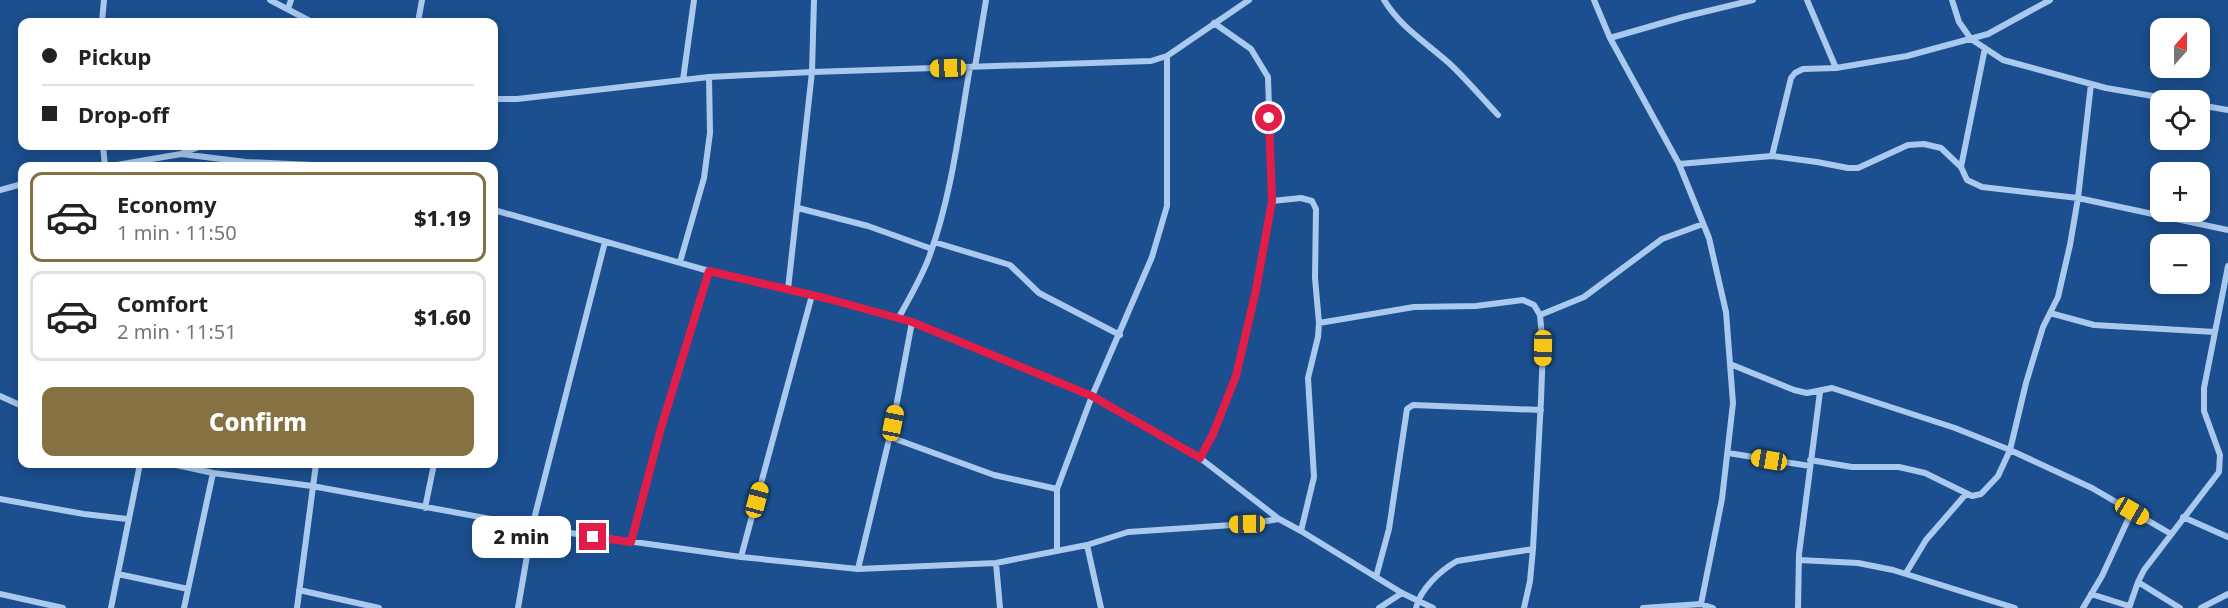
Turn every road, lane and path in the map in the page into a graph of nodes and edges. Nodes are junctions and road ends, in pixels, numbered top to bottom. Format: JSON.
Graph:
{"nodes":[{"id":1,"x":104,"y":0,"type":"edge"},
{"id":2,"x":270,"y":0,"type":"edge"},
{"id":3,"x":291,"y":0,"type":"edge"},
{"id":4,"x":422,"y":0,"type":"edge"},
{"id":5,"x":694,"y":0,"type":"edge"},
{"id":6,"x":814,"y":0,"type":"edge"},
{"id":7,"x":986,"y":0,"type":"edge"},
{"id":8,"x":1249,"y":0,"type":"edge"},
{"id":9,"x":1384,"y":0,"type":"edge"},
{"id":10,"x":1594,"y":0,"type":"edge"},
{"id":11,"x":1753,"y":0,"type":"edge"},
{"id":12,"x":1807,"y":0,"type":"edge"},
{"id":13,"x":1952,"y":0,"type":"edge"},
{"id":14,"x":2050,"y":0,"type":"edge"},
{"id":15,"x":288,"y":9,"type":"junction"},
{"id":16,"x":102,"y":18,"type":"edge"},
{"id":17,"x":305,"y":18,"type":"edge"},
{"id":18,"x":419,"y":18,"type":"edge"},
{"id":19,"x":1214,"y":23,"type":"junction"},
{"id":20,"x":1610,"y":38,"type":"junction"},
{"id":21,"x":1971,"y":39,"type":"junction"},
{"id":22,"x":1984,"y":48,"type":"junction"},
{"id":23,"x":1167,"y":56,"type":"junction"},
{"id":24,"x":972,"y":67,"type":"junction"},
{"id":25,"x":1836,"y":68,"type":"junction"},
{"id":26,"x":812,"y":72,"type":"junction"},
{"id":27,"x":709,"y":77,"type":"junction"},
{"id":28,"x":684,"y":80,"type":"junction"},
{"id":29,"x":2091,"y":84,"type":"junction"},
{"id":30,"x":2150,"y":95,"type":"edge"},
{"id":31,"x":498,"y":99,"type":"edge"},
{"id":32,"x":2210,"y":107,"type":"edge"},
{"id":33,"x":2228,"y":110,"type":"edge"},
{"id":34,"x":1498,"y":114,"type":"dead end"},
{"id":35,"x":191,"y":150,"type":"edge"},
{"id":36,"x":181,"y":154,"type":"junction"},
{"id":37,"x":1772,"y":156,"type":"junction"},
{"id":38,"x":142,"y":162,"type":"edge"},
{"id":39,"x":234,"y":162,"type":"edge"},
{"id":40,"x":1679,"y":164,"type":"junction"},
{"id":41,"x":1961,"y":167,"type":"junction"},
{"id":42,"x":18,"y":185,"type":"edge"},
{"id":43,"x":0,"y":190,"type":"edge"},
{"id":44,"x":2078,"y":198,"type":"junction"},
{"id":45,"x":1272,"y":201,"type":"junction"},
{"id":46,"x":798,"y":208,"type":"junction"},
{"id":47,"x":498,"y":211,"type":"edge"},
{"id":48,"x":1703,"y":224,"type":"junction"},
{"id":49,"x":2228,"y":230,"type":"edge"},
{"id":50,"x":605,"y":242,"type":"junction"},
{"id":51,"x":933,"y":246,"type":"junction"},
{"id":52,"x":680,"y":262,"type":"junction"},
{"id":53,"x":2228,"y":266,"type":"edge"},
{"id":54,"x":709,"y":271,"type":"junction"},
{"id":55,"x":788,"y":289,"type":"junction"},
{"id":56,"x":812,"y":295,"type":"junction"},
{"id":57,"x":2050,"y":313,"type":"junction"},
{"id":58,"x":1540,"y":315,"type":"junction"},
{"id":59,"x":899,"y":318,"type":"junction"},
{"id":60,"x":912,"y":322,"type":"junction"},
{"id":61,"x":1319,"y":323,"type":"junction"},
{"id":62,"x":2215,"y":332,"type":"junction"},
{"id":63,"x":1120,"y":335,"type":"junction"},
{"id":64,"x":1730,"y":364,"type":"junction"},
{"id":65,"x":1820,"y":392,"type":"junction"},
{"id":66,"x":0,"y":396,"type":"edge"},
{"id":67,"x":1092,"y":396,"type":"junction"},
{"id":68,"x":18,"y":404,"type":"edge"},
{"id":69,"x":1541,"y":410,"type":"junction"},
{"id":70,"x":890,"y":436,"type":"junction"},
{"id":71,"x":2010,"y":450,"type":"junction"},
{"id":72,"x":1728,"y":453,"type":"junction"},
{"id":73,"x":1200,"y":458,"type":"junction"},
{"id":74,"x":1810,"y":463,"type":"junction"},
{"id":75,"x":139,"y":468,"type":"edge"},
{"id":76,"x":197,"y":468,"type":"edge"},
{"id":77,"x":315,"y":468,"type":"edge"},
{"id":78,"x":433,"y":468,"type":"edge"},
{"id":79,"x":213,"y":473,"type":"junction"},
{"id":80,"x":312,"y":486,"type":"junction"},
{"id":81,"x":1057,"y":489,"type":"junction"},
{"id":82,"x":1966,"y":494,"type":"junction"},
{"id":83,"x":0,"y":499,"type":"edge"},
{"id":84,"x":424,"y":508,"type":"junction"},
{"id":85,"x":2132,"y":511,"type":"junction"},
{"id":86,"x":2183,"y":517,"type":"junction"},
{"id":87,"x":127,"y":519,"type":"junction"},
{"id":88,"x":1279,"y":519,"type":"junction"},
{"id":89,"x":532,"y":527,"type":"junction"},
{"id":90,"x":1301,"y":531,"type":"junction"},
{"id":91,"x":2171,"y":534,"type":"junction"},
{"id":92,"x":2228,"y":537,"type":"edge"},
{"id":93,"x":631,"y":542,"type":"junction"},
{"id":94,"x":1087,"y":545,"type":"junction"},
{"id":95,"x":1533,"y":549,"type":"junction"},
{"id":96,"x":1056,"y":551,"type":"junction"},
{"id":97,"x":741,"y":557,"type":"junction"},
{"id":98,"x":1799,"y":560,"type":"junction"},
{"id":99,"x":996,"y":563,"type":"junction"},
{"id":100,"x":858,"y":569,"type":"junction"},
{"id":101,"x":1906,"y":573,"type":"junction"},
{"id":102,"x":118,"y":574,"type":"junction"},
{"id":103,"x":1376,"y":577,"type":"junction"},
{"id":104,"x":2138,"y":582,"type":"junction"},
{"id":105,"x":188,"y":589,"type":"junction"},
{"id":106,"x":299,"y":590,"type":"junction"},
{"id":107,"x":1402,"y":593,"type":"junction"},
{"id":108,"x":0,"y":594,"type":"edge"},
{"id":109,"x":2091,"y":594,"type":"junction"},
{"id":110,"x":2228,"y":594,"type":"edge"},
{"id":111,"x":1701,"y":604,"type":"junction"},
{"id":112,"x":1417,"y":605,"type":"edge"},
{"id":113,"x":2129,"y":607,"type":"edge"},
{"id":114,"x":63,"y":608,"type":"edge"},
{"id":115,"x":111,"y":608,"type":"edge"},
{"id":116,"x":184,"y":608,"type":"edge"},
{"id":117,"x":297,"y":608,"type":"edge"},
{"id":118,"x":379,"y":608,"type":"edge"},
{"id":119,"x":518,"y":608,"type":"edge"},
{"id":120,"x":1000,"y":608,"type":"edge"},
{"id":121,"x":1101,"y":608,"type":"edge"},
{"id":122,"x":1379,"y":608,"type":"edge"},
{"id":123,"x":1433,"y":608,"type":"edge"},
{"id":124,"x":1524,"y":608,"type":"edge"},
{"id":125,"x":1643,"y":608,"type":"edge"},
{"id":126,"x":1713,"y":608,"type":"edge"},
{"id":127,"x":1798,"y":608,"type":"edge"},
{"id":128,"x":2015,"y":608,"type":"edge"},
{"id":129,"x":2083,"y":608,"type":"edge"},
{"id":130,"x":2180,"y":608,"type":"edge"},
{"id":131,"x":2201,"y":608,"type":"edge"}],
"edges":[{"from":1,"to":16,"type":"street"},
{"from":2,"to":15,"type":"street"},
{"from":3,"to":15,"type":"street"},
{"from":4,"to":18,"type":"street"},
{"from":5,"to":28,"type":"street"},
{"from":6,"to":26,"type":"street"},
{"from":7,"to":24,"type":"street"},
{"from":8,"to":19,"type":"street"},
{"from":9,"to":34,"type":"street"},
{"from":10,"to":20,"type":"street"},
{"from":11,"to":20,"type":"street"},
{"from":12,"to":25,"type":"street"},
{"from":13,"to":21,"type":"street"},
{"from":14,"to":21,"type":"street"},
{"from":15,"to":17,"type":"street"},
{"from":19,"to":23,"type":"street"},
{"from":19,"to":45,"type":"street"},
{"from":20,"to":40,"type":"street"},
{"from":21,"to":22,"type":"street"},
{"from":21,"to":25,"type":"street"},
{"from":22,"to":29,"type":"street"},
{"from":22,"to":41,"type":"street"},
{"from":23,"to":24,"type":"street"},
{"from":23,"to":63,"type":"street"},
{"from":24,"to":26,"type":"street"},
{"from":24,"to":51,"type":"street"},
{"from":25,"to":37,"type":"street"},
{"from":26,"to":27,"type":"street"},
{"from":26,"to":46,"type":"street"},
{"from":27,"to":28,"type":"street"},
{"from":27,"to":52,"type":"street"},
{"from":28,"to":31,"type":"street"},
{"from":29,"to":30,"type":"street"},
{"from":29,"to":44,"type":"street"},
{"from":32,"to":33,"type":"street"},
{"from":35,"to":36,"type":"street"},
{"from":36,"to":38,"type":"street"},
{"from":36,"to":39,"type":"street"},
{"from":37,"to":40,"type":"street"},
{"from":37,"to":41,"type":"street"},
{"from":40,"to":48,"type":"street"},
{"from":41,"to":44,"type":"street"},
{"from":42,"to":43,"type":"street"},
{"from":44,"to":49,"type":"street"},
{"from":44,"to":57,"type":"street"},
{"from":45,"to":61,"type":"street"},
{"from":45,"to":73,"type":"street"},
{"from":46,"to":51,"type":"street"},
{"from":46,"to":55,"type":"street"},
{"from":47,"to":50,"type":"street"},
{"from":48,"to":58,"type":"street"},
{"from":48,"to":64,"type":"street"},
{"from":50,"to":52,"type":"street"},
{"from":50,"to":89,"type":"street"},
{"from":51,"to":59,"type":"street"},
{"from":51,"to":63,"type":"street"},
{"from":52,"to":54,"type":"street"},
{"from":53,"to":62,"type":"street"},
{"from":54,"to":55,"type":"street"},
{"from":54,"to":93,"type":"street"},
{"from":55,"to":56,"type":"street"},
{"from":56,"to":59,"type":"street"},
{"from":56,"to":97,"type":"street"},
{"from":57,"to":62,"type":"street"},
{"from":57,"to":71,"type":"street"},
{"from":58,"to":61,"type":"street"},
{"from":58,"to":69,"type":"street"},
{"from":59,"to":60,"type":"street"},
{"from":60,"to":67,"type":"street"},
{"from":60,"to":70,"type":"street"},
{"from":61,"to":90,"type":"street"},
{"from":62,"to":86,"type":"street"},
{"from":63,"to":67,"type":"street"},
{"from":64,"to":65,"type":"street"},
{"from":64,"to":72,"type":"street"},
{"from":65,"to":71,"type":"street"},
{"from":65,"to":74,"type":"street"},
{"from":66,"to":68,"type":"street"},
{"from":67,"to":73,"type":"street"},
{"from":67,"to":81,"type":"street"},
{"from":69,"to":95,"type":"street"},
{"from":69,"to":103,"type":"street"},
{"from":70,"to":81,"type":"street"},
{"from":70,"to":100,"type":"street"},
{"from":71,"to":82,"type":"street"},
{"from":71,"to":85,"type":"street"},
{"from":72,"to":74,"type":"street"},
{"from":72,"to":111,"type":"street"},
{"from":73,"to":88,"type":"street"},
{"from":74,"to":82,"type":"street"},
{"from":74,"to":98,"type":"street"},
{"from":75,"to":87,"type":"street"},
{"from":76,"to":79,"type":"street"},
{"from":77,"to":80,"type":"street"},
{"from":78,"to":84,"type":"street"},
{"from":79,"to":80,"type":"street"},
{"from":79,"to":105,"type":"street"},
{"from":80,"to":84,"type":"street"},
{"from":80,"to":106,"type":"street"},
{"from":81,"to":96,"type":"street"},
{"from":82,"to":101,"type":"street"},
{"from":83,"to":87,"type":"street"},
{"from":84,"to":89,"type":"street"},
{"from":85,"to":91,"type":"street"},
{"from":85,"to":109,"type":"street"},
{"from":86,"to":91,"type":"street"},
{"from":86,"to":92,"type":"street"},
{"from":87,"to":102,"type":"street"},
{"from":88,"to":90,"type":"street"},
{"from":88,"to":94,"type":"street"},
{"from":89,"to":93,"type":"street"},
{"from":89,"to":119,"type":"street"},
{"from":90,"to":103,"type":"street"},
{"from":91,"to":104,"type":"street"},
{"from":93,"to":97,"type":"street"},
{"from":94,"to":96,"type":"street"},
{"from":94,"to":121,"type":"street"},
{"from":95,"to":112,"type":"street"},
{"from":95,"to":124,"type":"street"},
{"from":96,"to":99,"type":"street"},
{"from":97,"to":100,"type":"street"},
{"from":98,"to":101,"type":"street"},
{"from":98,"to":127,"type":"street"},
{"from":99,"to":100,"type":"street"},
{"from":99,"to":120,"type":"street"},
{"from":101,"to":128,"type":"street"},
{"from":102,"to":105,"type":"street"},
{"from":102,"to":115,"type":"street"},
{"from":103,"to":107,"type":"street"},
{"from":104,"to":113,"type":"street"},
{"from":104,"to":130,"type":"street"},
{"from":105,"to":116,"type":"street"},
{"from":106,"to":117,"type":"street"},
{"from":106,"to":118,"type":"street"},
{"from":107,"to":112,"type":"street"},
{"from":107,"to":122,"type":"street"},
{"from":108,"to":114,"type":"street"},
{"from":109,"to":113,"type":"street"},
{"from":109,"to":129,"type":"street"},
{"from":110,"to":131,"type":"street"},
{"from":111,"to":125,"type":"street"},
{"from":111,"to":126,"type":"street"},
{"from":112,"to":123,"type":"street"}]}
